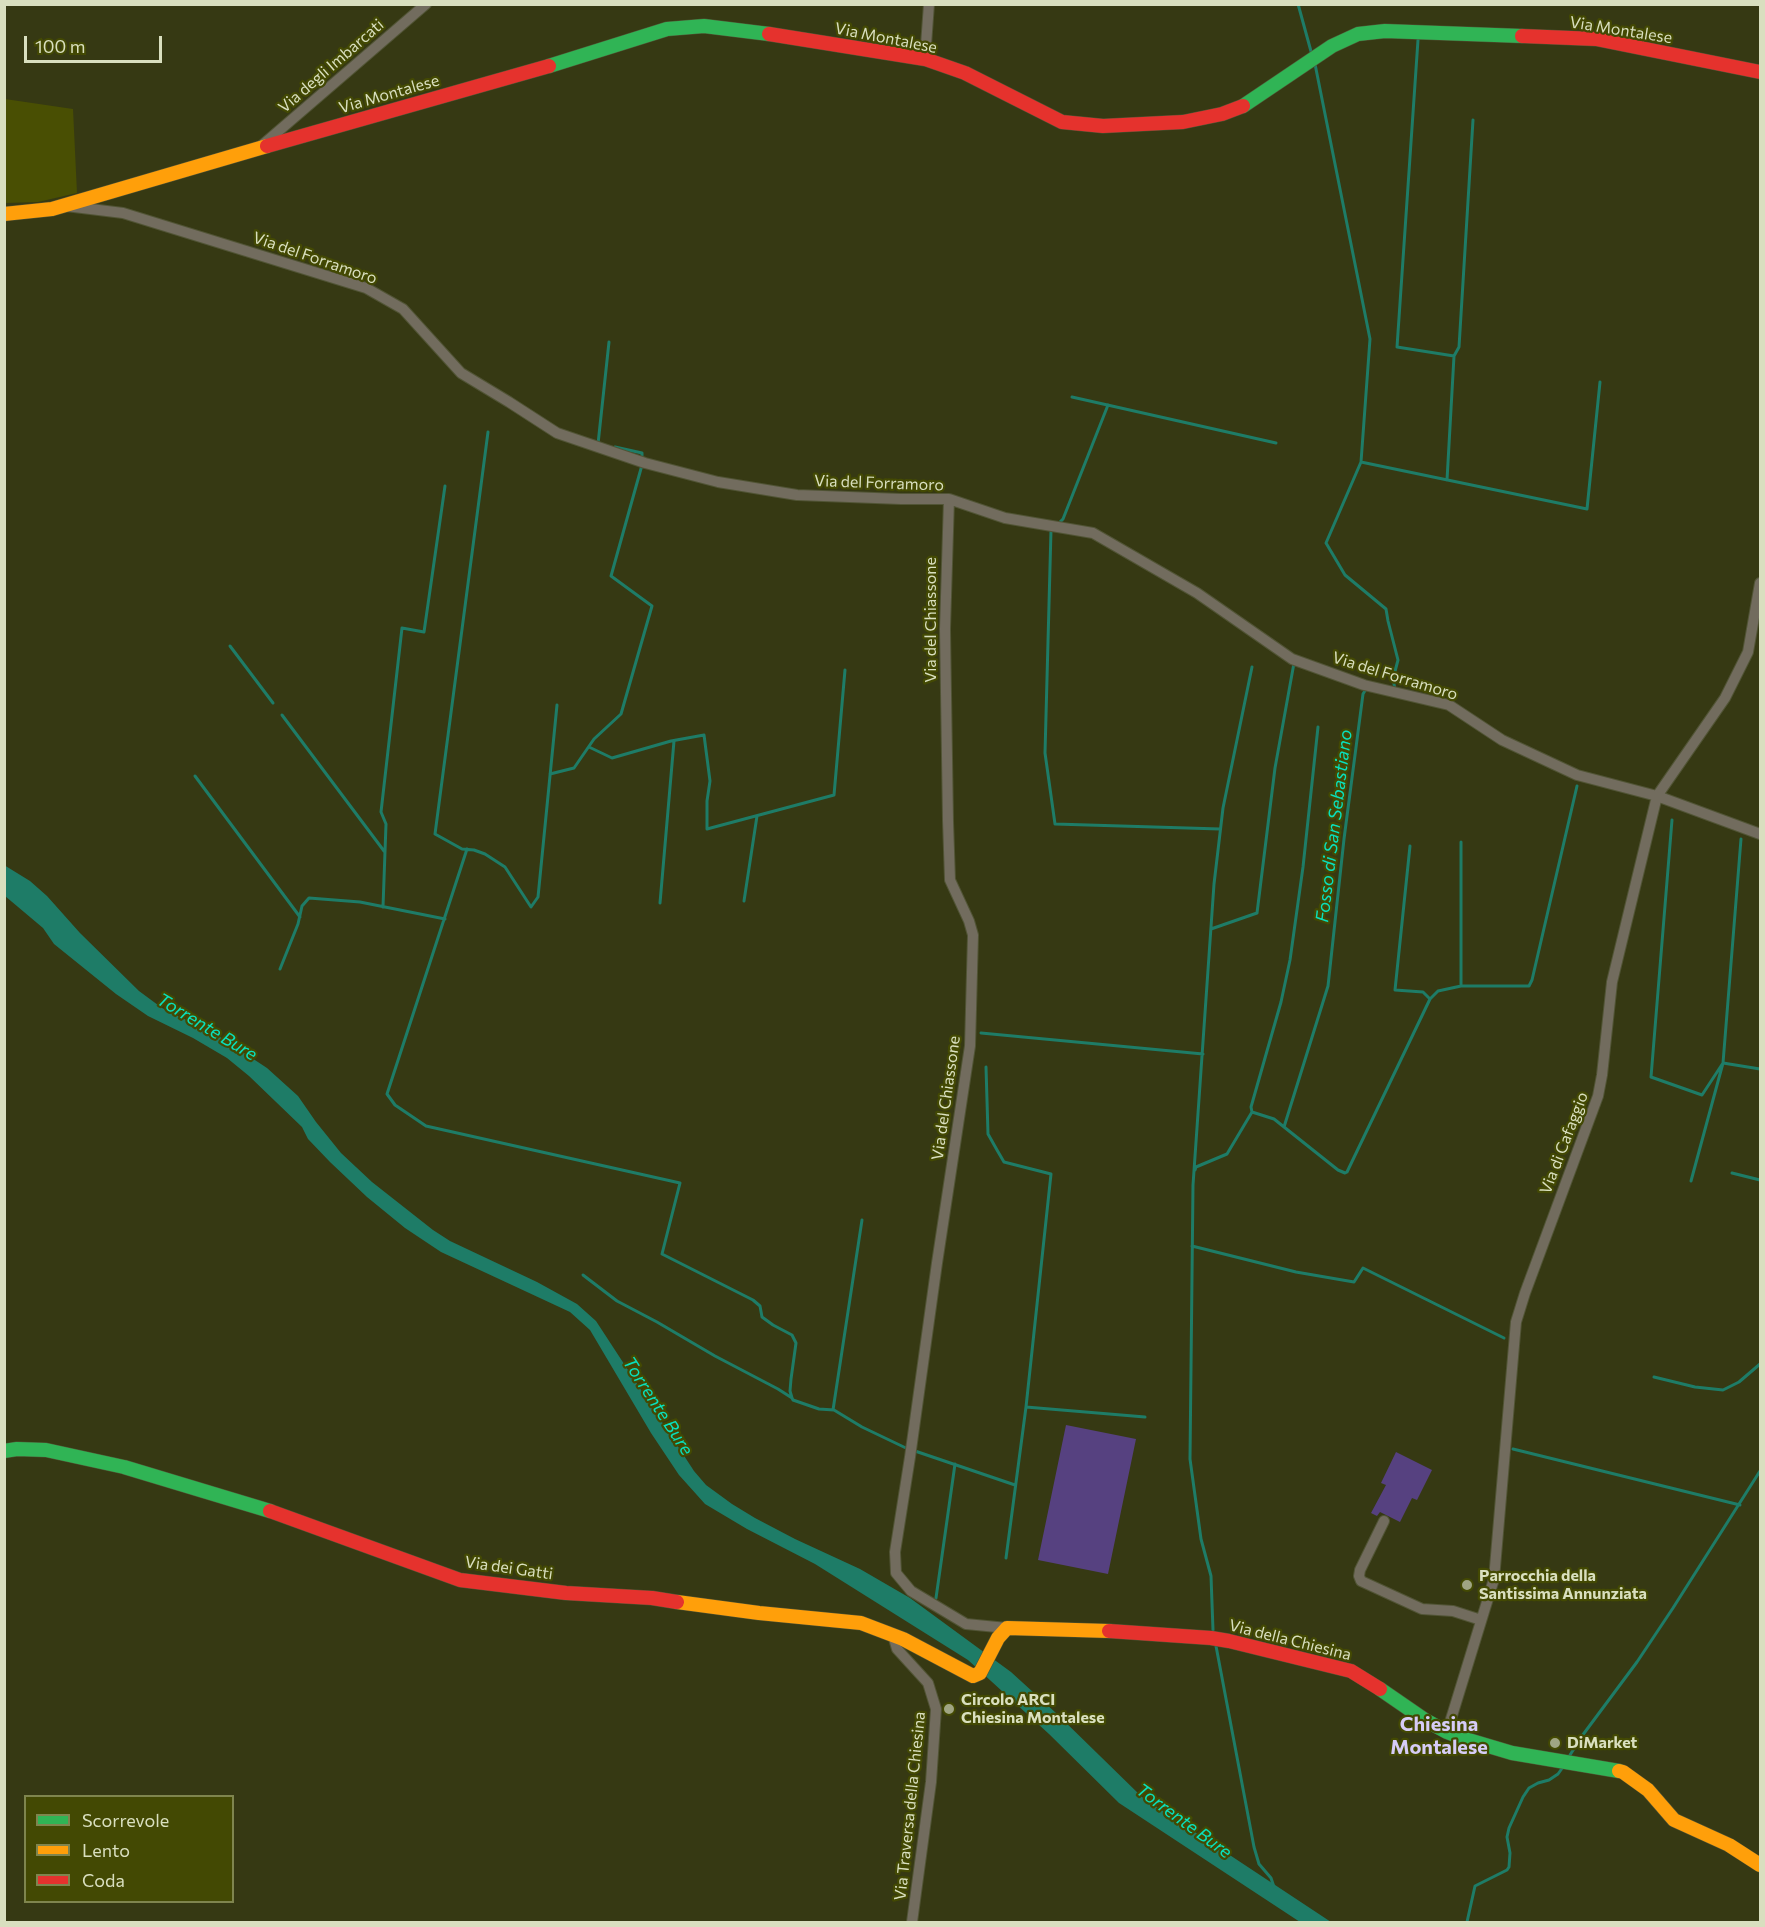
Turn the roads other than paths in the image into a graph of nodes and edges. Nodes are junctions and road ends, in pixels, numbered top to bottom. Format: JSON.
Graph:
{"nodes":[{"id":1,"x":426,"y":4,"type":"edge"},
{"id":2,"x":928,"y":4,"type":"edge"},
{"id":3,"x":925,"y":59,"type":"junction"},
{"id":4,"x":1761,"y":72,"type":"edge"},
{"id":5,"x":257,"y":150,"type":"junction"},
{"id":6,"x":65,"y":206,"type":"junction"},
{"id":7,"x":4,"y":214,"type":"edge"},
{"id":8,"x":949,"y":499,"type":"junction"},
{"id":9,"x":1761,"y":583,"type":"edge"},
{"id":10,"x":1658,"y":796,"type":"junction"},
{"id":11,"x":1761,"y":834,"type":"edge"},
{"id":12,"x":4,"y":1450,"type":"edge"},
{"id":13,"x":1384,"y":1521,"type":"dead end"},
{"id":14,"x":1481,"y":1620,"type":"junction"},
{"id":15,"x":1007,"y":1628,"type":"junction"},
{"id":16,"x":893,"y":1635,"type":"junction"},
{"id":17,"x":1447,"y":1732,"type":"junction"},
{"id":18,"x":1761,"y":1865,"type":"edge"},
{"id":19,"x":912,"y":1923,"type":"edge"}],
"edges":[{"from":1,"to":5,"type":"street","name":"Via degli Imbarcati"},
{"from":2,"to":3,"type":"street"},
{"from":3,"to":4,"type":"street","name":"Via Montalese"},
{"from":3,"to":5,"type":"street","name":"Via Montalese"},
{"from":5,"to":6,"type":"street","name":"Via Montalese"},
{"from":6,"to":7,"type":"street","name":"Via Montalese"},
{"from":6,"to":8,"type":"street","name":"Via del Forramoro"},
{"from":8,"to":10,"type":"street","name":"Via del Forramoro"},
{"from":8,"to":15,"type":"street","name":"Via del Chiassone"},
{"from":9,"to":10,"type":"street","name":"Via di Cafaggio"},
{"from":10,"to":11,"type":"street","name":"Via del Forramoro"},
{"from":10,"to":14,"type":"street","name":"Via di Cafaggio"},
{"from":12,"to":16,"type":"street","name":"Via dei Gatti"},
{"from":13,"to":14,"type":"street"},
{"from":14,"to":17,"type":"street","name":"Via di Cafaggio"},
{"from":15,"to":16,"type":"street","name":"Via dei Gatti"},
{"from":15,"to":17,"type":"street","name":"Via della Chiesina"},
{"from":16,"to":19,"type":"street","name":"Via Traversa della Chiesina"},
{"from":17,"to":18,"type":"street","name":"Via della Chiesina"}]}
